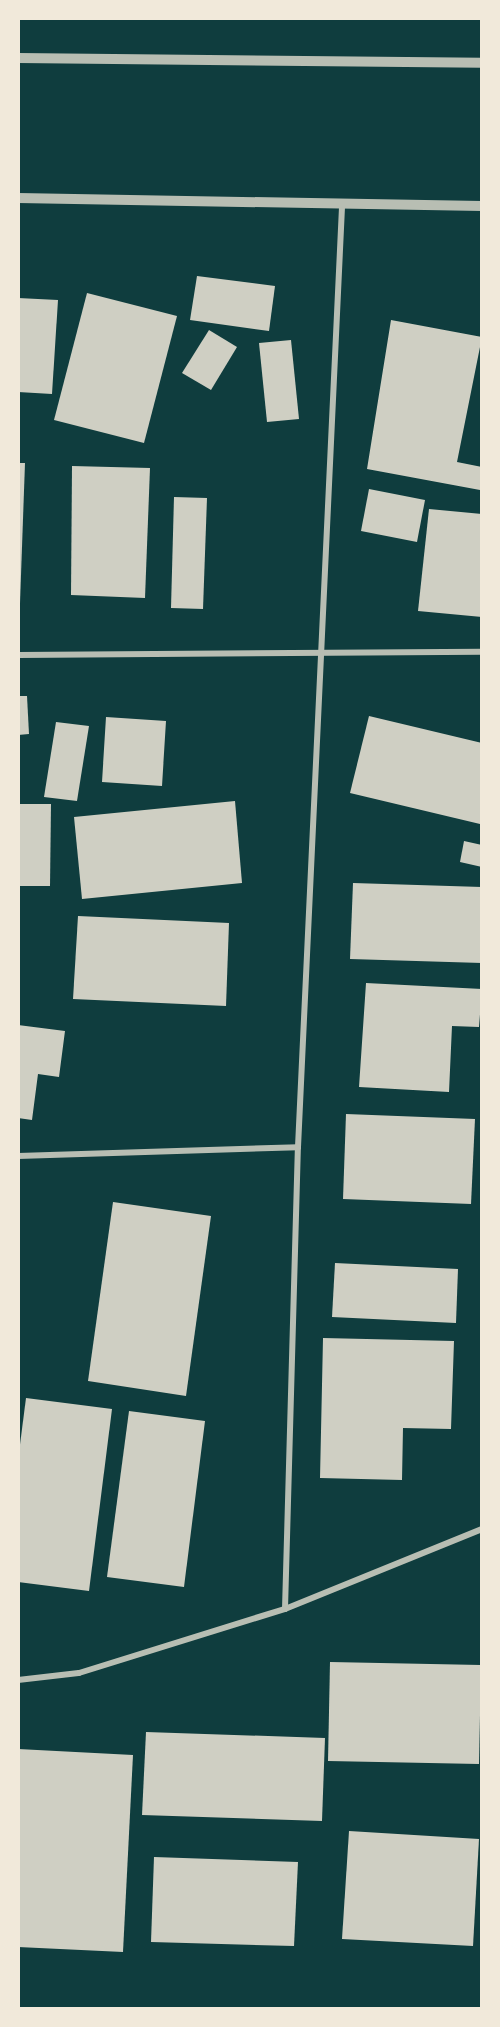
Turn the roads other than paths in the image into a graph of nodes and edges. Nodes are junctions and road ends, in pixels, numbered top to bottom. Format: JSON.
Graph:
{"nodes":[{"id":1,"x":18,"y":58,"type":"edge"},
{"id":2,"x":482,"y":63,"type":"edge"},
{"id":3,"x":18,"y":198,"type":"edge"},
{"id":4,"x":482,"y":206,"type":"edge"},
{"id":5,"x":342,"y":207,"type":"junction"},
{"id":6,"x":482,"y":652,"type":"edge"},
{"id":7,"x":18,"y":655,"type":"edge"},
{"id":8,"x":319,"y":655,"type":"junction"},
{"id":9,"x":298,"y":1147,"type":"junction"},
{"id":10,"x":18,"y":1156,"type":"edge"},
{"id":11,"x":482,"y":1529,"type":"edge"},
{"id":12,"x":285,"y":1608,"type":"junction"},
{"id":13,"x":18,"y":1680,"type":"edge"}],
"edges":[{"from":1,"to":2,"type":"street"},
{"from":3,"to":5,"type":"street"},
{"from":4,"to":5,"type":"street"},
{"from":5,"to":8,"type":"street"},
{"from":6,"to":8,"type":"street"},
{"from":7,"to":8,"type":"street"},
{"from":8,"to":9,"type":"street"},
{"from":9,"to":10,"type":"street"},
{"from":9,"to":12,"type":"street"},
{"from":11,"to":12,"type":"street"},
{"from":12,"to":13,"type":"street"}]}
